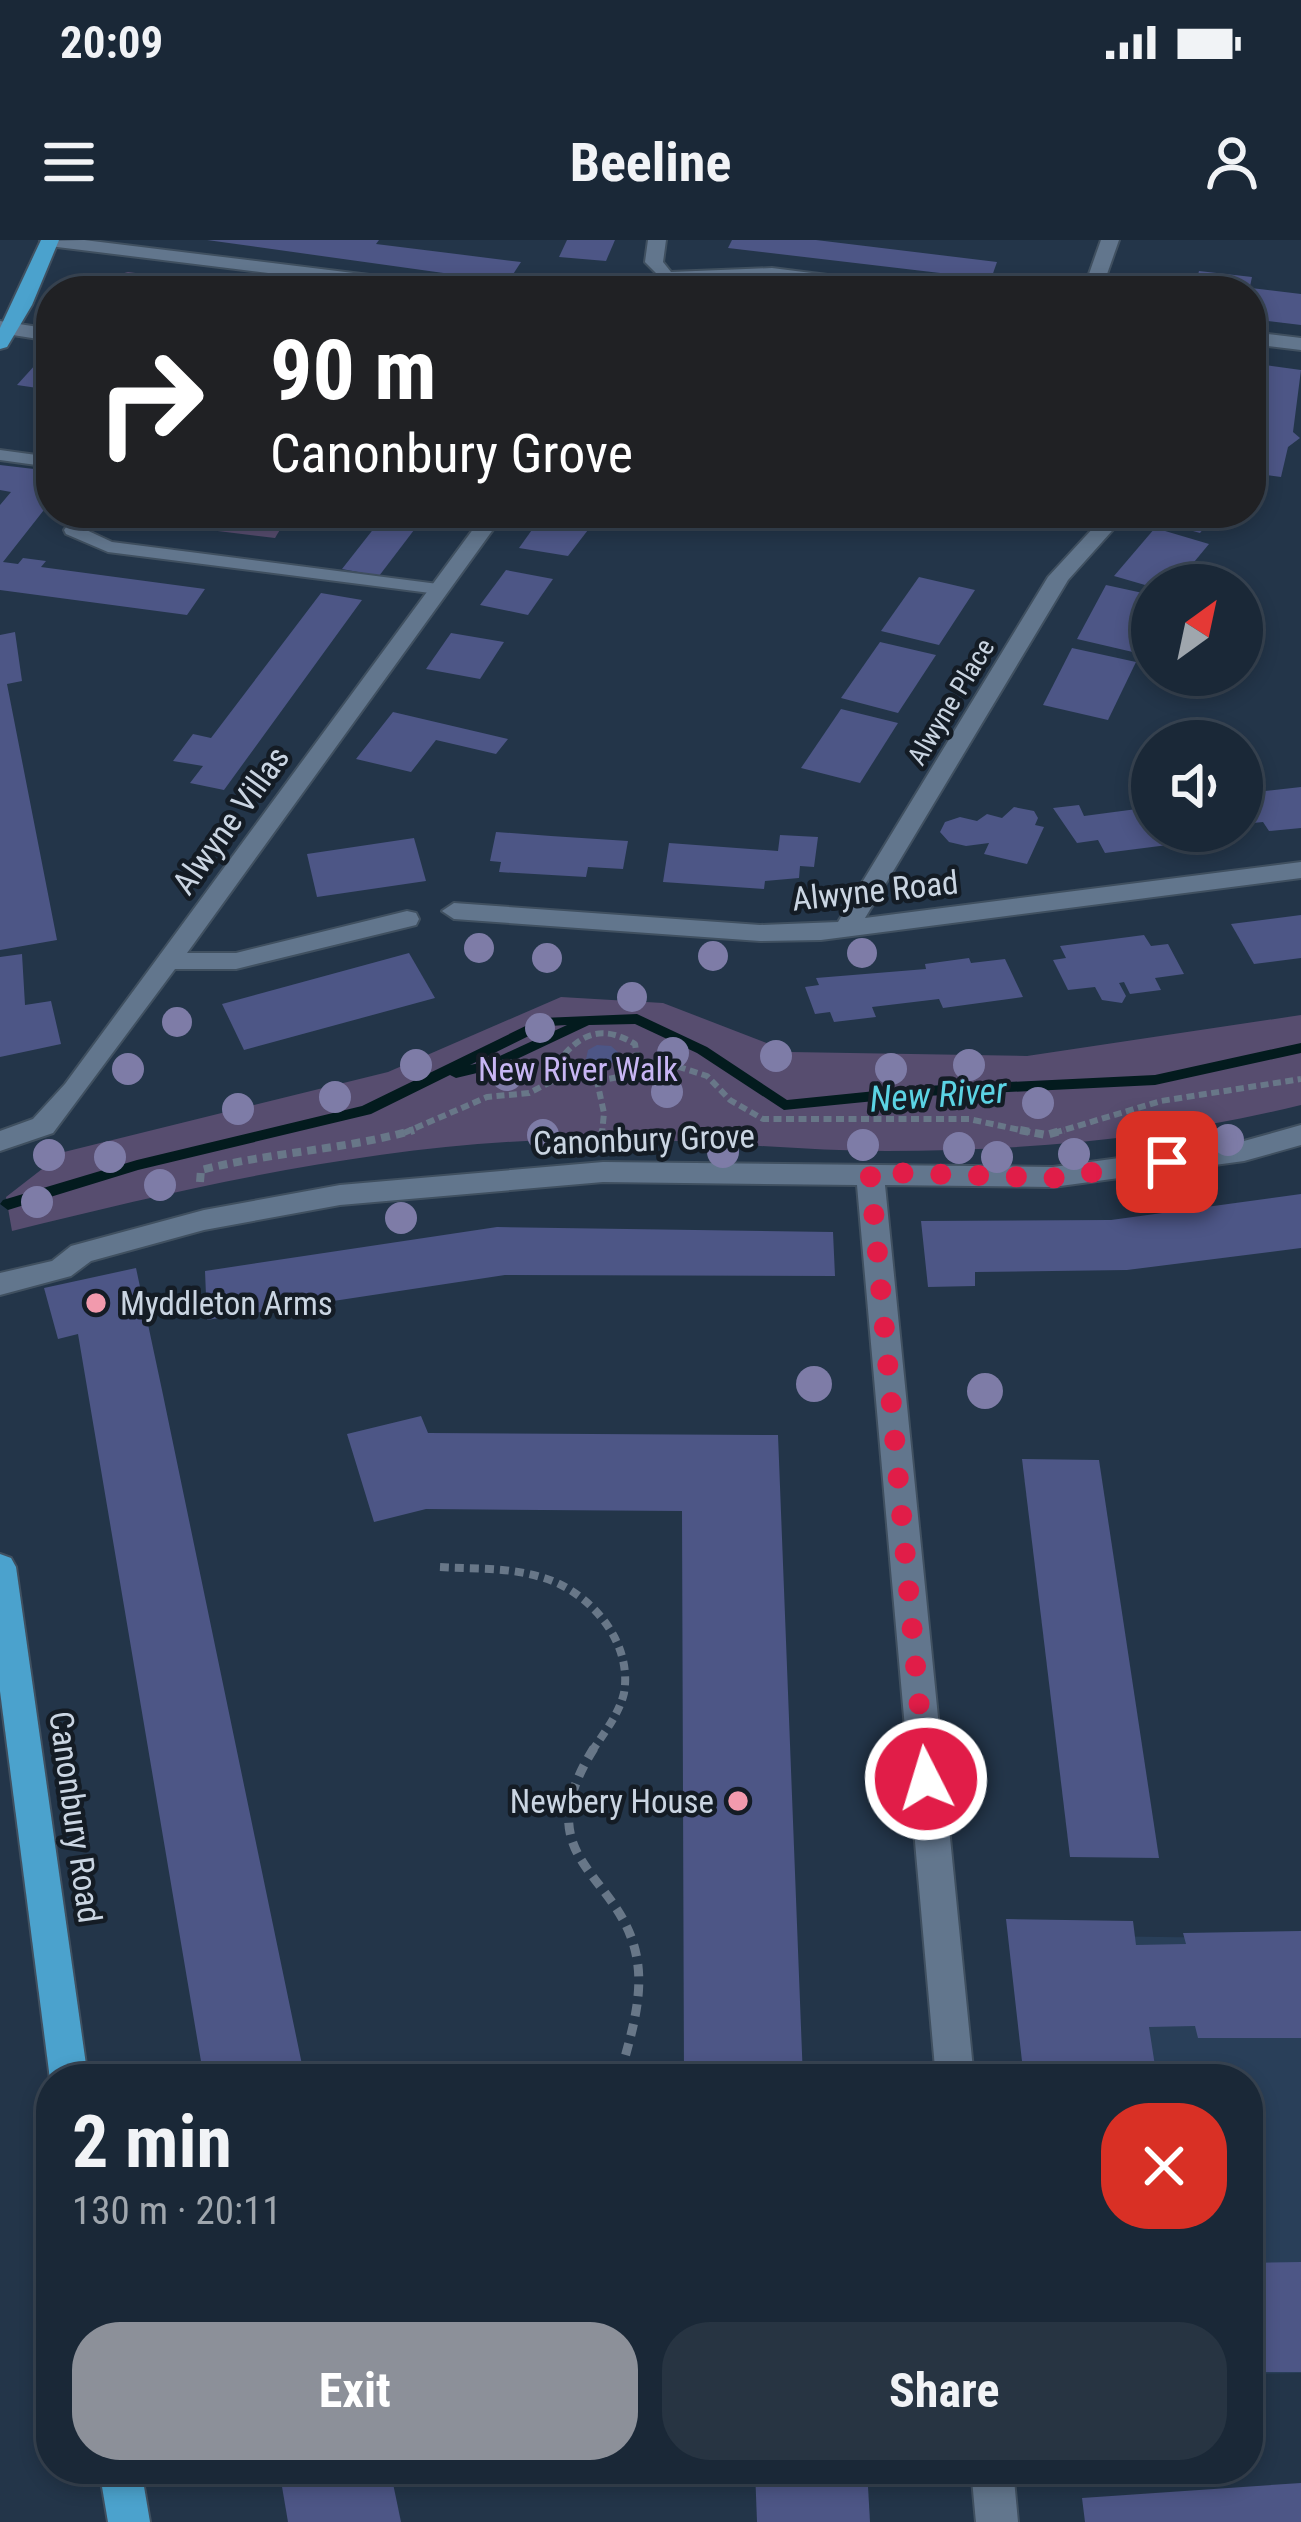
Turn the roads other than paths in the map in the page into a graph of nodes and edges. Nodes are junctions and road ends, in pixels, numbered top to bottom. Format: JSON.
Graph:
{"nodes":[{"id":1,"x":49,"y":240,"type":"edge"},
{"id":2,"x":657,"y":240,"type":"edge"},
{"id":3,"x":1110,"y":240,"type":"edge"},
{"id":4,"x":316,"y":276,"type":"edge"},
{"id":5,"x":664,"y":276,"type":"edge"},
{"id":6,"x":708,"y":276,"type":"edge"},
{"id":7,"x":796,"y":276,"type":"edge"},
{"id":8,"x":1097,"y":276,"type":"edge"},
{"id":9,"x":4,"y":333,"type":"edge"},
{"id":10,"x":36,"y":334,"type":"edge"},
{"id":11,"x":1266,"y":340,"type":"edge"},
{"id":12,"x":1301,"y":344,"type":"edge"},
{"id":13,"x":0,"y":455,"type":"edge"},
{"id":14,"x":36,"y":460,"type":"edge"},
{"id":15,"x":74,"y":528,"type":"edge"},
{"id":16,"x":484,"y":528,"type":"edge"},
{"id":17,"x":1104,"y":528,"type":"edge"},
{"id":18,"x":438,"y":589,"type":"junction"},
{"id":19,"x":1301,"y":870,"type":"edge"},
{"id":20,"x":454,"y":911,"type":"dead end"},
{"id":21,"x":407,"y":919,"type":"dead end"},
{"id":22,"x":845,"y":930,"type":"junction"},
{"id":23,"x":169,"y":962,"type":"junction"},
{"id":24,"x":1301,"y":1135,"type":"edge"},
{"id":25,"x":0,"y":1142,"type":"edge"},
{"id":26,"x":870,"y":1172,"type":"junction"},
{"id":27,"x":0,"y":1285,"type":"edge"},
{"id":28,"x":0,"y":1567,"type":"edge"},
{"id":29,"x":67,"y":2064,"type":"edge"},
{"id":30,"x":954,"y":2064,"type":"edge"},
{"id":31,"x":123,"y":2484,"type":"edge"},
{"id":32,"x":993,"y":2484,"type":"edge"},
{"id":33,"x":129,"y":2522,"type":"edge"},
{"id":34,"x":997,"y":2522,"type":"edge"}],
"edges":[{"from":1,"to":4,"type":"street"},
{"from":1,"to":9,"type":"main road"},
{"from":2,"to":5,"type":"street"},
{"from":3,"to":8,"type":"street"},
{"from":6,"to":7,"type":"street"},
{"from":9,"to":10,"type":"street"},
{"from":11,"to":12,"type":"street"},
{"from":13,"to":14,"type":"lane"},
{"from":15,"to":18,"type":"lane"},
{"from":16,"to":18,"type":"street","name":"Alwyne Villas"},
{"from":17,"to":22,"type":"street","name":"Alwyne Place"},
{"from":18,"to":23,"type":"street","name":"Alwyne Villas"},
{"from":19,"to":22,"type":"street","name":"Alwyne Road"},
{"from":20,"to":22,"type":"street","name":"Alwyne Road"},
{"from":21,"to":23,"type":"street"},
{"from":23,"to":25,"type":"street","name":"Alwyne Villas"},
{"from":24,"to":26,"type":"street","name":"Canonbury Grove"},
{"from":26,"to":27,"type":"street","name":"Canonbury Grove"},
{"from":26,"to":30,"type":"street"},
{"from":28,"to":29,"type":"main road","name":"Canonbury Road"},
{"from":31,"to":33,"type":"main road"},
{"from":32,"to":34,"type":"street"}]}
